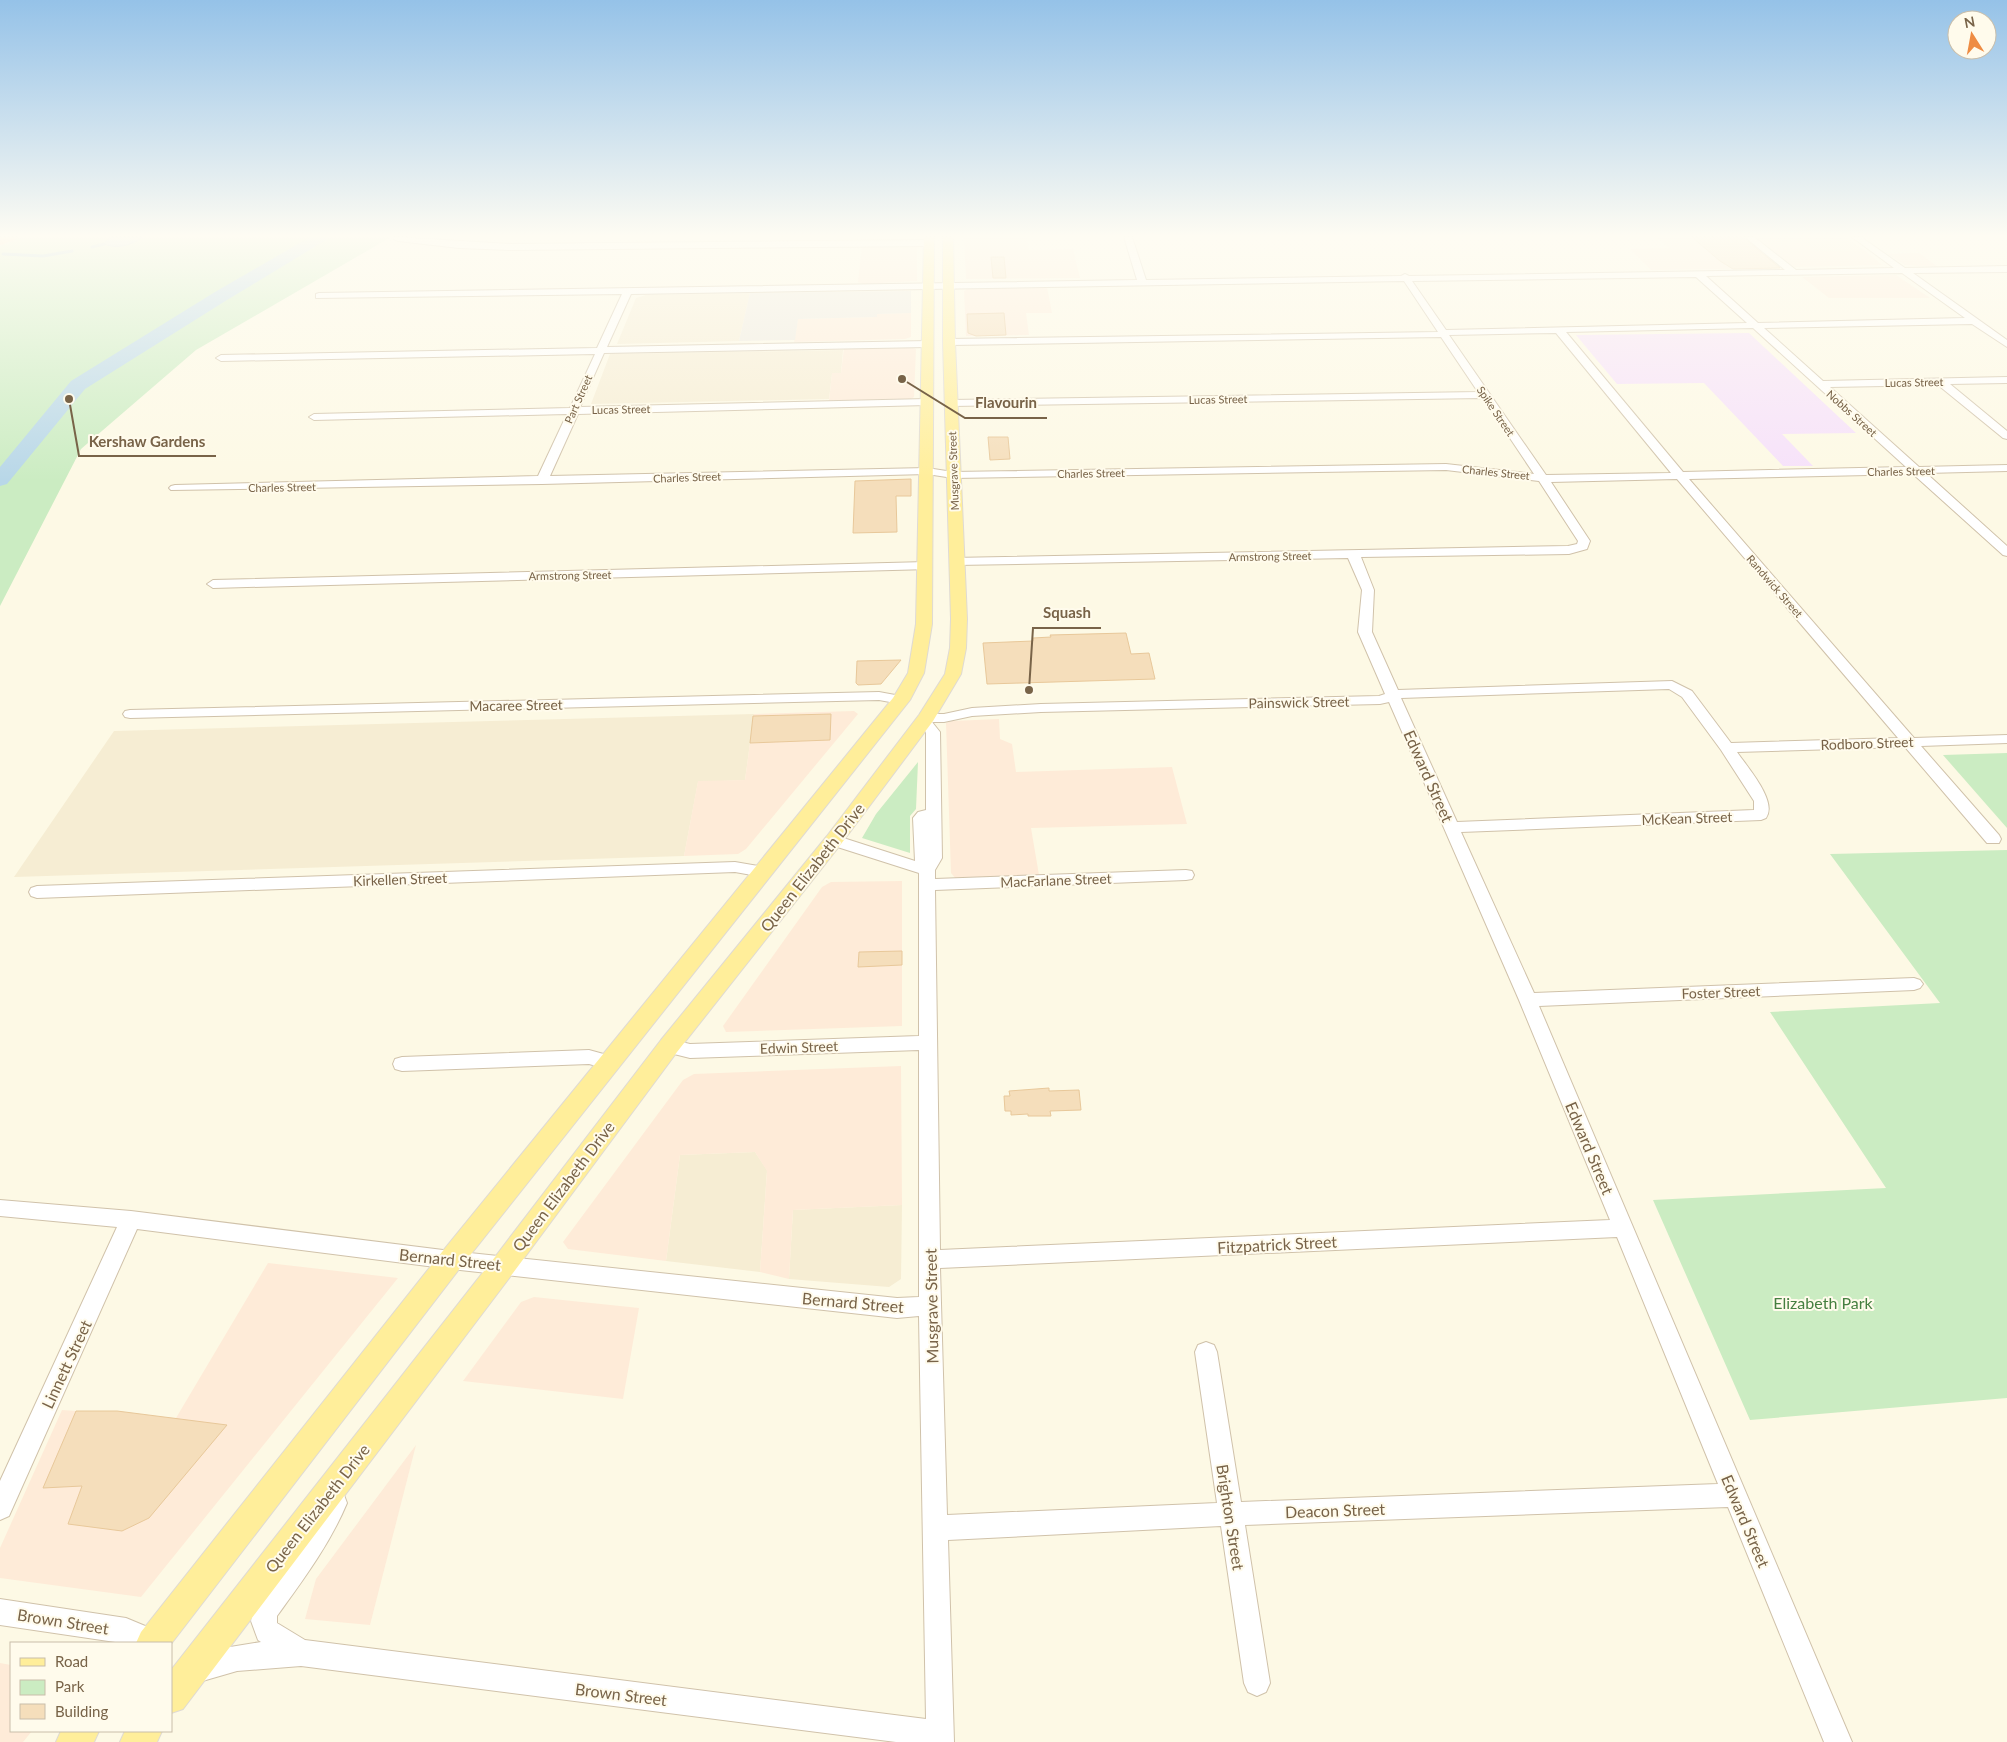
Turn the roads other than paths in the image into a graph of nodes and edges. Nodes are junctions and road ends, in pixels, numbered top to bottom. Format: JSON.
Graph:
{"nodes":[{"id":1,"x":615,"y":318,"type":"edge"},
{"id":2,"x":928,"y":318,"type":"edge"},
{"id":3,"x":949,"y":318,"type":"edge"},
{"id":4,"x":1433,"y":318,"type":"edge"},
{"id":5,"x":1747,"y":318,"type":"edge"},
{"id":6,"x":1970,"y":318,"type":"edge"},
{"id":7,"x":1974,"y":321,"type":"junction"},
{"id":8,"x":1756,"y":326,"type":"junction"},
{"id":9,"x":1559,"y":330,"type":"junction"},
{"id":10,"x":1444,"y":334,"type":"junction"},
{"id":11,"x":949,"y":342,"type":"junction"},
{"id":12,"x":928,"y":344,"type":"junction"},
{"id":13,"x":2007,"y":344,"type":"edge"},
{"id":14,"x":600,"y":350,"type":"junction"},
{"id":15,"x":221,"y":358,"type":"dead end"},
{"id":16,"x":2007,"y":380,"type":"edge"},
{"id":17,"x":1941,"y":382,"type":"junction"},
{"id":18,"x":1821,"y":384,"type":"junction"},
{"id":19,"x":1486,"y":395,"type":"junction"},
{"id":20,"x":928,"y":402,"type":"junction"},
{"id":21,"x":951,"y":403,"type":"junction"},
{"id":22,"x":573,"y":410,"type":"junction"},
{"id":23,"x":314,"y":417,"type":"dead end"},
{"id":24,"x":2007,"y":436,"type":"edge"},
{"id":25,"x":2007,"y":468,"type":"edge"},
{"id":26,"x":1916,"y":470,"type":"junction"},
{"id":27,"x":927,"y":471,"type":"junction"},
{"id":28,"x":953,"y":475,"type":"junction"},
{"id":29,"x":1680,"y":476,"type":"junction"},
{"id":30,"x":1541,"y":477,"type":"junction"},
{"id":31,"x":542,"y":481,"type":"junction"},
{"id":32,"x":175,"y":488,"type":"dead end"},
{"id":33,"x":1583,"y":546,"type":"joint"},
{"id":34,"x":2007,"y":552,"type":"edge"},
{"id":35,"x":1353,"y":554,"type":"junction"},
{"id":36,"x":956,"y":561,"type":"junction"},
{"id":37,"x":926,"y":566,"type":"junction"},
{"id":38,"x":213,"y":584,"type":"dead end"},
{"id":39,"x":953,"y":674,"type":"joint"},
{"id":40,"x":1672,"y":685,"type":"joint"},
{"id":41,"x":1393,"y":696,"type":"junction"},
{"id":42,"x":901,"y":700,"type":"junction"},
{"id":43,"x":130,"y":714,"type":"dead end"},
{"id":44,"x":925,"y":719,"type":"junction"},
{"id":45,"x":2007,"y":738,"type":"edge"},
{"id":46,"x":1908,"y":742,"type":"junction"},
{"id":47,"x":1727,"y":748,"type":"junction"},
{"id":48,"x":1452,"y":827,"type":"junction"},
{"id":49,"x":1993,"y":839,"type":"dead end"},
{"id":50,"x":834,"y":840,"type":"junction"},
{"id":51,"x":763,"y":872,"type":"junction"},
{"id":52,"x":1186,"y":875,"type":"dead end"},
{"id":53,"x":927,"y":878,"type":"junction"},
{"id":54,"x":36,"y":892,"type":"dead end"},
{"id":55,"x":1914,"y":984,"type":"dead end"},
{"id":56,"x":1528,"y":1000,"type":"junction"},
{"id":57,"x":929,"y":1043,"type":"junction"},
{"id":58,"x":669,"y":1046,"type":"junction"},
{"id":59,"x":611,"y":1063,"type":"junction"},
{"id":60,"x":402,"y":1064,"type":"dead end"},
{"id":61,"x":0,"y":1208,"type":"edge"},
{"id":62,"x":131,"y":1220,"type":"junction"},
{"id":63,"x":1624,"y":1228,"type":"junction"},
{"id":64,"x":451,"y":1260,"type":"junction"},
{"id":65,"x":930,"y":1260,"type":"junction"},
{"id":66,"x":504,"y":1265,"type":"junction"},
{"id":67,"x":930,"y":1306,"type":"junction"},
{"id":68,"x":1206,"y":1352,"type":"dead end"},
{"id":69,"x":375,"y":1432,"type":"junction"},
{"id":70,"x":1735,"y":1494,"type":"junction"},
{"id":71,"x":0,"y":1508,"type":"edge"},
{"id":72,"x":1230,"y":1514,"type":"junction"},
{"id":73,"x":936,"y":1528,"type":"junction"},
{"id":74,"x":0,"y":1612,"type":"edge"},
{"id":75,"x":150,"y":1642,"type":"edge"},
{"id":76,"x":153,"y":1642,"type":"edge"},
{"id":77,"x":301,"y":1653,"type":"junction"},
{"id":78,"x":190,"y":1673,"type":"junction"},
{"id":79,"x":1257,"y":1682,"type":"dead end"},
{"id":80,"x":172,"y":1696,"type":"edge"},
{"id":81,"x":76,"y":1732,"type":"edge"},
{"id":82,"x":145,"y":1732,"type":"edge"},
{"id":83,"x":940,"y":1738,"type":"edge"},
{"id":84,"x":65,"y":1742,"type":"edge"},
{"id":85,"x":137,"y":1742,"type":"edge"},
{"id":86,"x":1838,"y":1742,"type":"edge"}],
"edges":[{"from":1,"to":14,"type":"street","name":"Part Street"},
{"from":2,"to":12,"type":"main road","name":"Musgrave Street"},
{"from":3,"to":11,"type":"main road","name":"Musgrave Street"},
{"from":4,"to":10,"type":"street","name":"Spike Street"},
{"from":5,"to":8,"type":"street","name":"Nobbs Street"},
{"from":6,"to":7,"type":"street"},
{"from":7,"to":8,"type":"street"},
{"from":7,"to":13,"type":"street"},
{"from":8,"to":9,"type":"street"},
{"from":8,"to":18,"type":"street","name":"Nobbs Street"},
{"from":9,"to":10,"type":"street"},
{"from":9,"to":29,"type":"street","name":"Randwick Street"},
{"from":10,"to":11,"type":"street"},
{"from":10,"to":19,"type":"street","name":"Spike Street"},
{"from":11,"to":21,"type":"main road","name":"Musgrave Street"},
{"from":12,"to":14,"type":"street"},
{"from":12,"to":20,"type":"main road","name":"Musgrave Street"},
{"from":14,"to":15,"type":"street"},
{"from":14,"to":22,"type":"street","name":"Part Street"},
{"from":16,"to":17,"type":"street","name":"Lucas Street"},
{"from":17,"to":18,"type":"street","name":"Lucas Street"},
{"from":17,"to":24,"type":"street"},
{"from":18,"to":26,"type":"street","name":"Nobbs Street"},
{"from":19,"to":21,"type":"street","name":"Lucas Street"},
{"from":19,"to":30,"type":"street","name":"Spike Street"},
{"from":20,"to":22,"type":"street","name":"Lucas Street"},
{"from":20,"to":27,"type":"main road","name":"Musgrave Street"},
{"from":21,"to":28,"type":"main road","name":"Musgrave Street"},
{"from":22,"to":23,"type":"street","name":"Lucas Street"},
{"from":22,"to":31,"type":"street","name":"Part Street"},
{"from":25,"to":26,"type":"street","name":"Charles Street"},
{"from":26,"to":29,"type":"street","name":"Charles Street"},
{"from":26,"to":34,"type":"street","name":"Nobbs Street"},
{"from":27,"to":28,"type":"street","name":"Charles Street"},
{"from":27,"to":31,"type":"street","name":"Charles Street"},
{"from":27,"to":37,"type":"main road","name":"Musgrave Street"},
{"from":28,"to":30,"type":"street","name":"Charles Street"},
{"from":28,"to":36,"type":"main road","name":"Musgrave Street"},
{"from":29,"to":30,"type":"street","name":"Charles Street"},
{"from":29,"to":46,"type":"street","name":"Randwick Street"},
{"from":30,"to":33,"type":"street","name":"Spike Street"},
{"from":31,"to":32,"type":"street","name":"Charles Street"},
{"from":33,"to":35,"type":"street","name":"Armstrong Street"},
{"from":35,"to":36,"type":"street","name":"Armstrong Street"},
{"from":35,"to":41,"type":"street","name":"Edward Street"},
{"from":36,"to":39,"type":"main road","name":"Musgrave Street"},
{"from":37,"to":38,"type":"street","name":"Armstrong Street"},
{"from":37,"to":42,"type":"main road","name":"Musgrave Street"},
{"from":39,"to":44,"type":"main road","name":"Queen Elizabeth Drive"},
{"from":40,"to":41,"type":"street","name":"Painswick Street"},
{"from":40,"to":47,"type":"street","name":"McKean Street"},
{"from":41,"to":44,"type":"street","name":"Painswick Street"},
{"from":41,"to":48,"type":"street","name":"Edward Street"},
{"from":42,"to":43,"type":"street","name":"Macaree Street"},
{"from":42,"to":51,"type":"main road"},
{"from":44,"to":50,"type":"main road","name":"Queen Elizabeth Drive"},
{"from":44,"to":53,"type":"street","name":"Musgrave Street"},
{"from":45,"to":46,"type":"street","name":"Rodboro Street"},
{"from":46,"to":47,"type":"street","name":"Rodboro Street"},
{"from":46,"to":49,"type":"street","name":"Randwick Street"},
{"from":47,"to":48,"type":"street","name":"McKean Street"},
{"from":48,"to":56,"type":"street","name":"Edward Street"},
{"from":50,"to":53,"type":"street"},
{"from":50,"to":58,"type":"main road","name":"Queen Elizabeth Drive"},
{"from":51,"to":54,"type":"street","name":"Kirkellen Street"},
{"from":51,"to":59,"type":"main road"},
{"from":52,"to":53,"type":"street","name":"MacFarlane Street"},
{"from":53,"to":57,"type":"street","name":"Musgrave Street"},
{"from":55,"to":56,"type":"street","name":"Foster Street"},
{"from":56,"to":63,"type":"street","name":"Edward Street"},
{"from":57,"to":58,"type":"street","name":"Edwin Street"},
{"from":57,"to":65,"type":"street","name":"Musgrave Street"},
{"from":58,"to":66,"type":"main road","name":"Queen Elizabeth Drive"},
{"from":59,"to":60,"type":"street"},
{"from":59,"to":64,"type":"main road"},
{"from":61,"to":62,"type":"street","name":"Bernard Street"},
{"from":62,"to":64,"type":"street","name":"Bernard Street"},
{"from":62,"to":71,"type":"street","name":"Linnett Street"},
{"from":63,"to":65,"type":"street","name":"Fitzpatrick Street"},
{"from":63,"to":70,"type":"street","name":"Edward Street"},
{"from":64,"to":66,"type":"street","name":"Bernard Street"},
{"from":64,"to":76,"type":"main road"},
{"from":65,"to":67,"type":"street","name":"Musgrave Street"},
{"from":66,"to":67,"type":"street","name":"Bernard Street"},
{"from":66,"to":69,"type":"main road","name":"Queen Elizabeth Drive"},
{"from":67,"to":73,"type":"street","name":"Musgrave Street"},
{"from":68,"to":72,"type":"street","name":"Brighton Street"},
{"from":69,"to":77,"type":"street","name":"Brown Street"},
{"from":69,"to":78,"type":"main road","name":"Queen Elizabeth Drive"},
{"from":70,"to":72,"type":"street","name":"Deacon Street"},
{"from":70,"to":86,"type":"street","name":"Edward Street"},
{"from":72,"to":73,"type":"street","name":"Deacon Street"},
{"from":72,"to":79,"type":"street","name":"Brighton Street"},
{"from":73,"to":83,"type":"street","name":"Musgrave Street"},
{"from":74,"to":75,"type":"street","name":"Brown Street"},
{"from":77,"to":78,"type":"street","name":"Brown Street"},
{"from":77,"to":83,"type":"street","name":"Brown Street"},
{"from":78,"to":80,"type":"main road","name":"Queen Elizabeth Drive"},
{"from":81,"to":84,"type":"street"},
{"from":82,"to":85,"type":"main road"}]}
